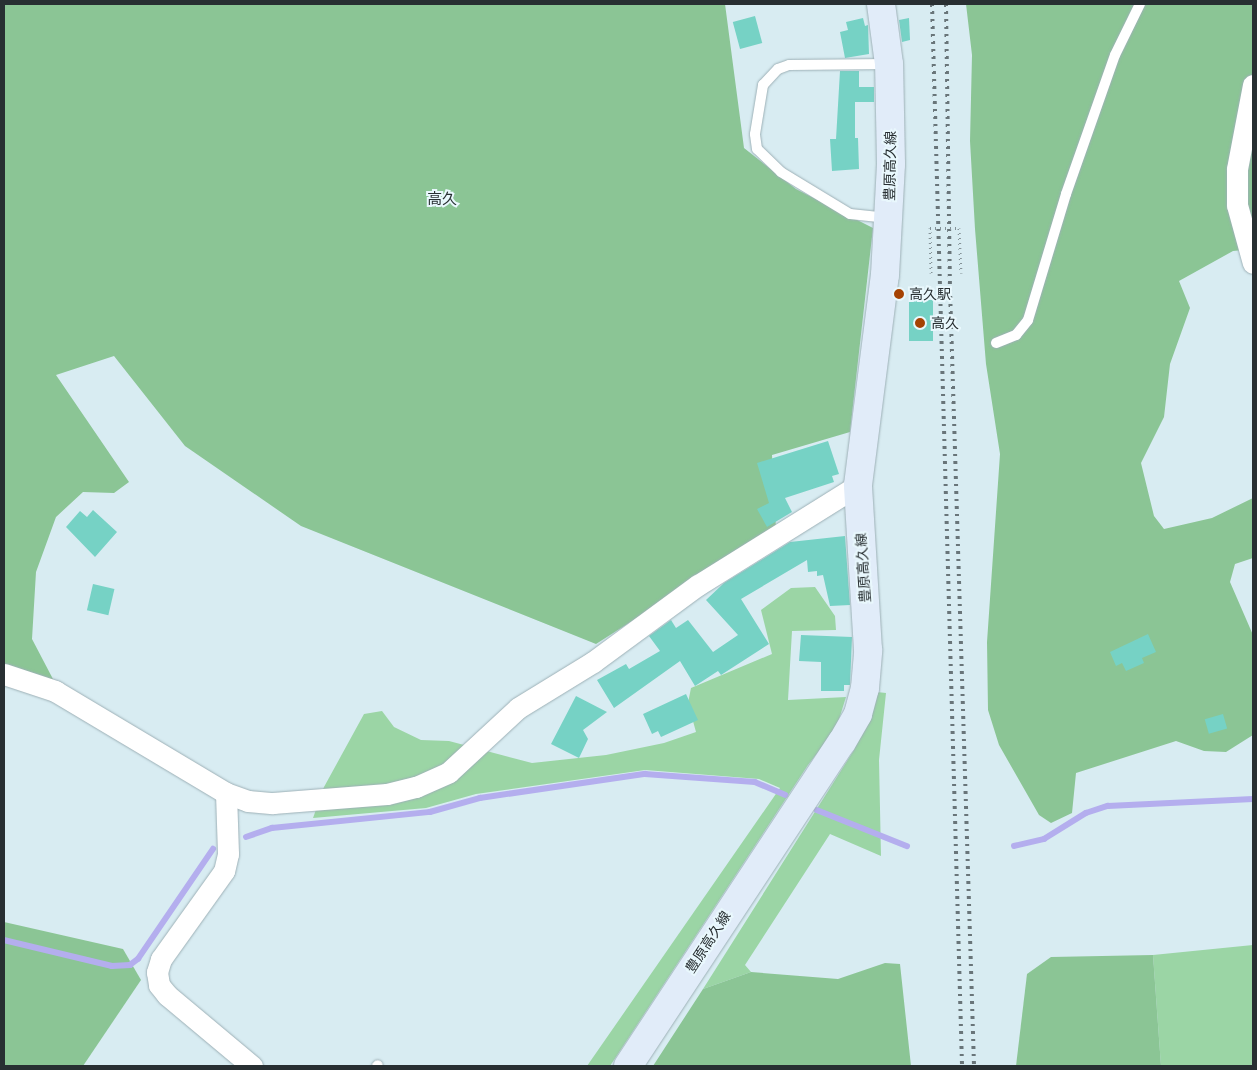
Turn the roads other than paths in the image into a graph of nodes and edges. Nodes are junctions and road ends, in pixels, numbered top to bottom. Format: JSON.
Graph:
{"nodes":[{"id":1,"x":881,"y":4,"type":"edge"},
{"id":2,"x":1140,"y":4,"type":"edge"},
{"id":3,"x":889,"y":64,"type":"junction"},
{"id":4,"x":1253,"y":85,"type":"edge"},
{"id":5,"x":889,"y":218,"type":"junction"},
{"id":6,"x":1253,"y":263,"type":"edge"},
{"id":7,"x":996,"y":343,"type":"dead end"},
{"id":8,"x":858,"y":485,"type":"junction"},
{"id":9,"x":4,"y":674,"type":"edge"},
{"id":10,"x":226,"y":793,"type":"junction"},
{"id":11,"x":252,"y":1066,"type":"edge"},
{"id":12,"x":628,"y":1066,"type":"edge"}],
"edges":[{"from":1,"to":3,"type":"main road","name":"豊原高久線"},
{"from":2,"to":7,"type":"lane"},
{"from":3,"to":5,"type":"main road","name":"豊原高久線"},
{"from":3,"to":5,"type":"lane"},
{"from":4,"to":6,"type":"street"},
{"from":5,"to":8,"type":"main road","name":"豊原高久線"},
{"from":8,"to":10,"type":"street"},
{"from":8,"to":12,"type":"main road","name":"豊原高久線"},
{"from":9,"to":10,"type":"street"},
{"from":10,"to":11,"type":"street"}]}
